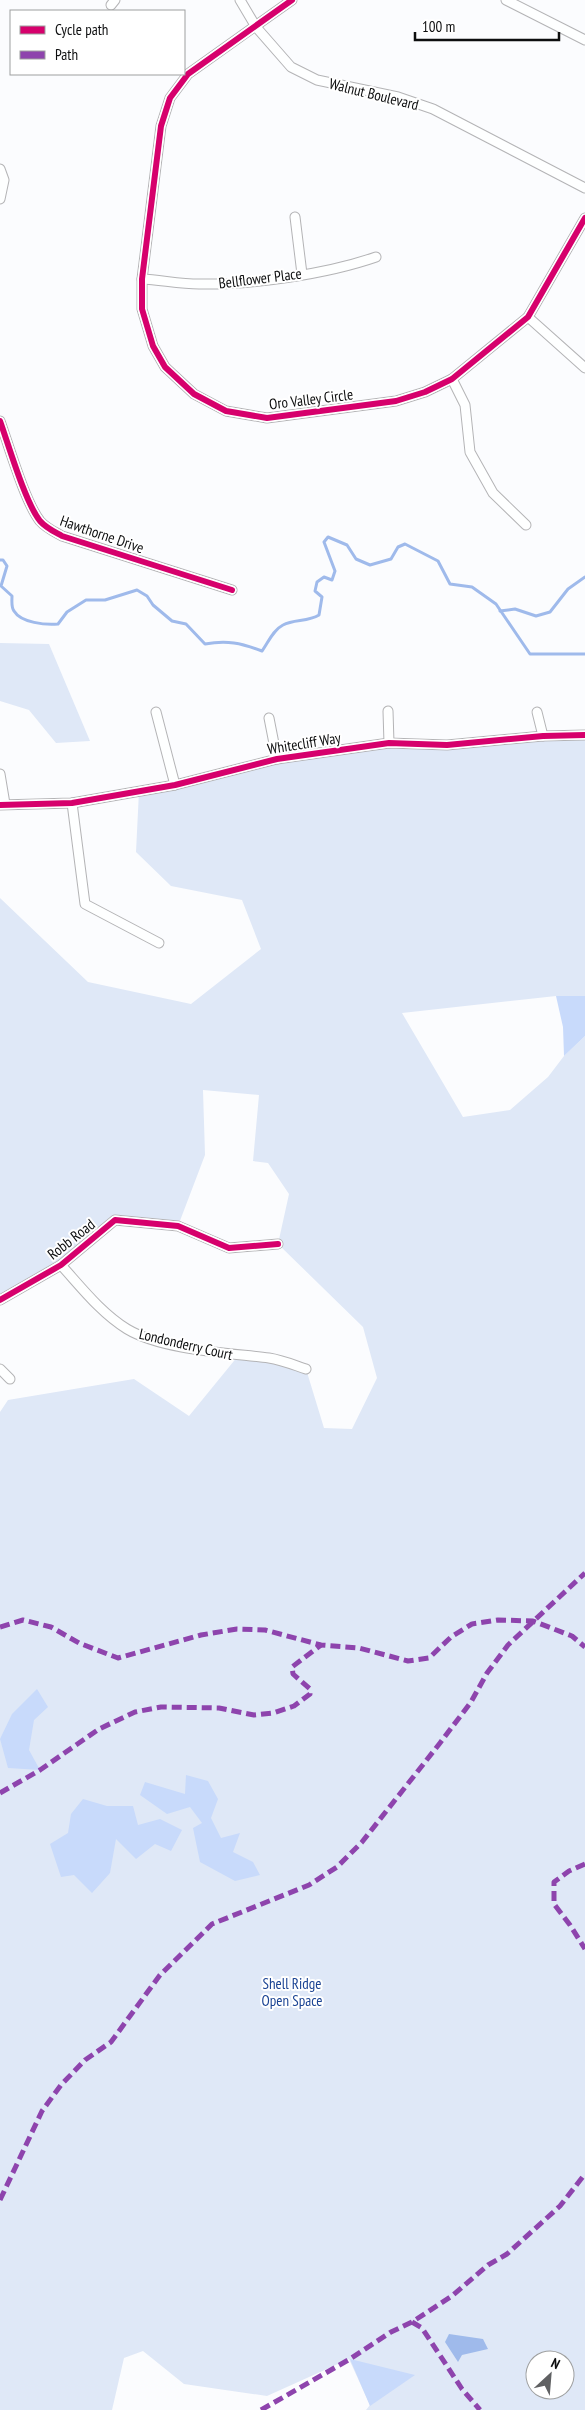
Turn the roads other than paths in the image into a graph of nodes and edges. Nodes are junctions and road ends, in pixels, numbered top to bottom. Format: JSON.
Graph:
{"nodes":[{"id":1,"x":240,"y":0,"type":"edge"},
{"id":2,"x":292,"y":0,"type":"edge"},
{"id":3,"x":506,"y":0,"type":"edge"},
{"id":4,"x":256,"y":27,"type":"junction"},
{"id":5,"x":585,"y":40,"type":"edge"},
{"id":6,"x":0,"y":169,"type":"edge"},
{"id":7,"x":585,"y":188,"type":"edge"},
{"id":8,"x":0,"y":199,"type":"edge"},
{"id":9,"x":295,"y":217,"type":"dead end"},
{"id":10,"x":585,"y":218,"type":"edge"},
{"id":11,"x":376,"y":257,"type":"dead end"},
{"id":12,"x":302,"y":274,"type":"junction"},
{"id":13,"x":142,"y":278,"type":"junction"},
{"id":14,"x":528,"y":317,"type":"junction"},
{"id":15,"x":585,"y":368,"type":"edge"},
{"id":16,"x":452,"y":379,"type":"junction"},
{"id":17,"x":0,"y":421,"type":"edge"},
{"id":18,"x":526,"y":525,"type":"dead end"},
{"id":19,"x":232,"y":590,"type":"dead end"},
{"id":20,"x":388,"y":711,"type":"dead end"},
{"id":21,"x":156,"y":712,"type":"dead end"},
{"id":22,"x":537,"y":712,"type":"dead end"},
{"id":23,"x":269,"y":718,"type":"dead end"},
{"id":24,"x":585,"y":735,"type":"edge"},
{"id":25,"x":543,"y":736,"type":"junction"},
{"id":26,"x":389,"y":743,"type":"junction"},
{"id":27,"x":277,"y":759,"type":"junction"},
{"id":28,"x":0,"y":774,"type":"edge"},
{"id":29,"x":175,"y":785,"type":"junction"},
{"id":30,"x":72,"y":803,"type":"junction"},
{"id":31,"x":2,"y":804,"type":"edge"},
{"id":32,"x":159,"y":943,"type":"dead end"},
{"id":33,"x":278,"y":1244,"type":"dead end"},
{"id":34,"x":61,"y":1265,"type":"junction"},
{"id":35,"x":0,"y":1300,"type":"edge"},
{"id":36,"x":0,"y":1369,"type":"edge"},
{"id":37,"x":306,"y":1369,"type":"dead end"},
{"id":38,"x":10,"y":1379,"type":"dead end"}],
"edges":[{"from":1,"to":4,"type":"street","name":"Walnut Boulevard"},
{"from":2,"to":4,"type":"street","name":"Oro Valley Circle"},
{"from":3,"to":5,"type":"street"},
{"from":4,"to":7,"type":"street","name":"Walnut Boulevard"},
{"from":4,"to":13,"type":"street","name":"Oro Valley Circle"},
{"from":6,"to":8,"type":"street"},
{"from":9,"to":12,"type":"street"},
{"from":10,"to":14,"type":"street","name":"Oro Valley Circle"},
{"from":11,"to":12,"type":"street","name":"Bellflower Place"},
{"from":12,"to":13,"type":"street","name":"Bellflower Place"},
{"from":13,"to":16,"type":"street","name":"Oro Valley Circle"},
{"from":14,"to":15,"type":"street"},
{"from":14,"to":16,"type":"street","name":"Oro Valley Circle"},
{"from":16,"to":18,"type":"street"},
{"from":17,"to":19,"type":"street","name":"Hawthorne Drive"},
{"from":20,"to":26,"type":"street"},
{"from":21,"to":29,"type":"street"},
{"from":22,"to":25,"type":"street"},
{"from":23,"to":27,"type":"street"},
{"from":24,"to":25,"type":"street","name":"Whitecliff Way"},
{"from":25,"to":26,"type":"street","name":"Whitecliff Way"},
{"from":26,"to":27,"type":"street","name":"Whitecliff Way"},
{"from":27,"to":29,"type":"street","name":"Whitecliff Way"},
{"from":28,"to":31,"type":"street"},
{"from":29,"to":30,"type":"street","name":"Whitecliff Way"},
{"from":30,"to":31,"type":"street","name":"Whitecliff Way"},
{"from":30,"to":32,"type":"street"},
{"from":33,"to":34,"type":"street","name":"Robb Road"},
{"from":34,"to":35,"type":"street","name":"Robb Road"},
{"from":34,"to":37,"type":"street","name":"Londonderry Court"},
{"from":36,"to":38,"type":"street"}]}
